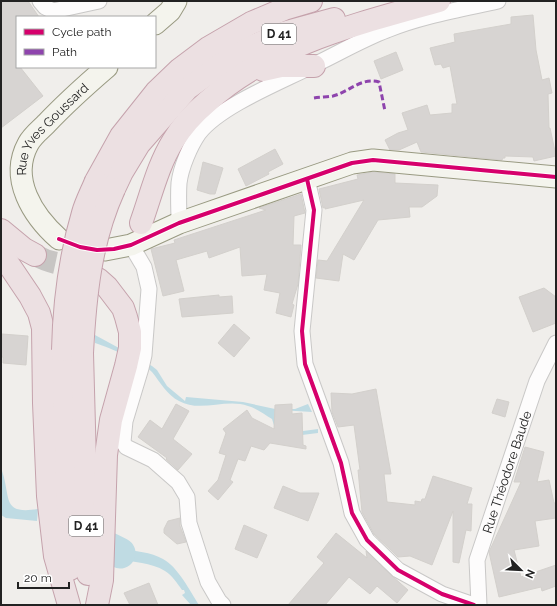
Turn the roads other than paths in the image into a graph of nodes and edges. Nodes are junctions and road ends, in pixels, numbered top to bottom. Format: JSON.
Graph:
{"nodes":[{"id":1,"x":99,"y":1,"type":"edge"},
{"id":2,"x":176,"y":1,"type":"edge"},
{"id":3,"x":311,"y":1,"type":"edge"},
{"id":4,"x":399,"y":1,"type":"edge"},
{"id":5,"x":439,"y":1,"type":"edge"},
{"id":6,"x":498,"y":1,"type":"edge"},
{"id":7,"x":42,"y":4,"type":"edge"},
{"id":8,"x":156,"y":23,"type":"edge"},
{"id":9,"x":314,"y":66,"type":"junction"},
{"id":10,"x":106,"y":68,"type":"edge"},
{"id":11,"x":239,"y":77,"type":"junction"},
{"id":12,"x":556,"y":177,"type":"edge"},
{"id":13,"x":307,"y":179,"type":"junction"},
{"id":14,"x":105,"y":185,"type":"junction"},
{"id":15,"x":141,"y":223,"type":"dead end"},
{"id":16,"x":179,"y":223,"type":"junction"},
{"id":17,"x":1,"y":230,"type":"edge"},
{"id":18,"x":59,"y":239,"type":"dead end"},
{"id":19,"x":131,"y":245,"type":"junction"},
{"id":20,"x":105,"y":250,"type":"tunnel mouth"},
{"id":21,"x":1,"y":253,"type":"edge"},
{"id":22,"x":35,"y":255,"type":"tunnel mouth"},
{"id":23,"x":98,"y":279,"type":"dead end"},
{"id":24,"x":556,"y":343,"type":"edge"},
{"id":25,"x":72,"y":352,"type":"junction"},
{"id":26,"x":135,"y":359,"type":"junction"},
{"id":27,"x":70,"y":605,"type":"edge"},
{"id":28,"x":90,"y":605,"type":"edge"},
{"id":29,"x":97,"y":605,"type":"edge"},
{"id":30,"x":223,"y":605,"type":"edge"},
{"id":31,"x":474,"y":605,"type":"edge"},
{"id":32,"x":479,"y":605,"type":"edge"}],
"edges":[{"from":1,"to":7,"type":"street"},
{"from":2,"to":8,"type":"street"},
{"from":3,"to":14,"type":"highway","number":"D 41"},
{"from":4,"to":14,"type":"highway","number":"D 41"},
{"from":5,"to":11,"type":"highway"},
{"from":6,"to":9,"type":"street"},
{"from":9,"to":11,"type":"highway"},
{"from":9,"to":16,"type":"street"},
{"from":10,"to":18,"type":"street","name":"Rue Yves Goussard"},
{"from":11,"to":15,"type":"highway"},
{"from":12,"to":13,"type":"street"},
{"from":13,"to":16,"type":"street"},
{"from":13,"to":31,"type":"street"},
{"from":14,"to":25,"type":"highway","number":"D 41","bridge":true},
{"from":16,"to":19,"type":"street"},
{"from":17,"to":22,"type":"highway"},
{"from":19,"to":20,"type":"street"},
{"from":19,"to":26,"type":"street"},
{"from":21,"to":27,"type":"highway"},
{"from":23,"to":26,"type":"highway"},
{"from":24,"to":32,"type":"street","name":"Rue Théodore Baude"},
{"from":25,"to":27,"type":"highway","number":"D 41"},
{"from":25,"to":28,"type":"highway","number":"D 41"},
{"from":26,"to":29,"type":"highway"},
{"from":26,"to":30,"type":"street"}]}
